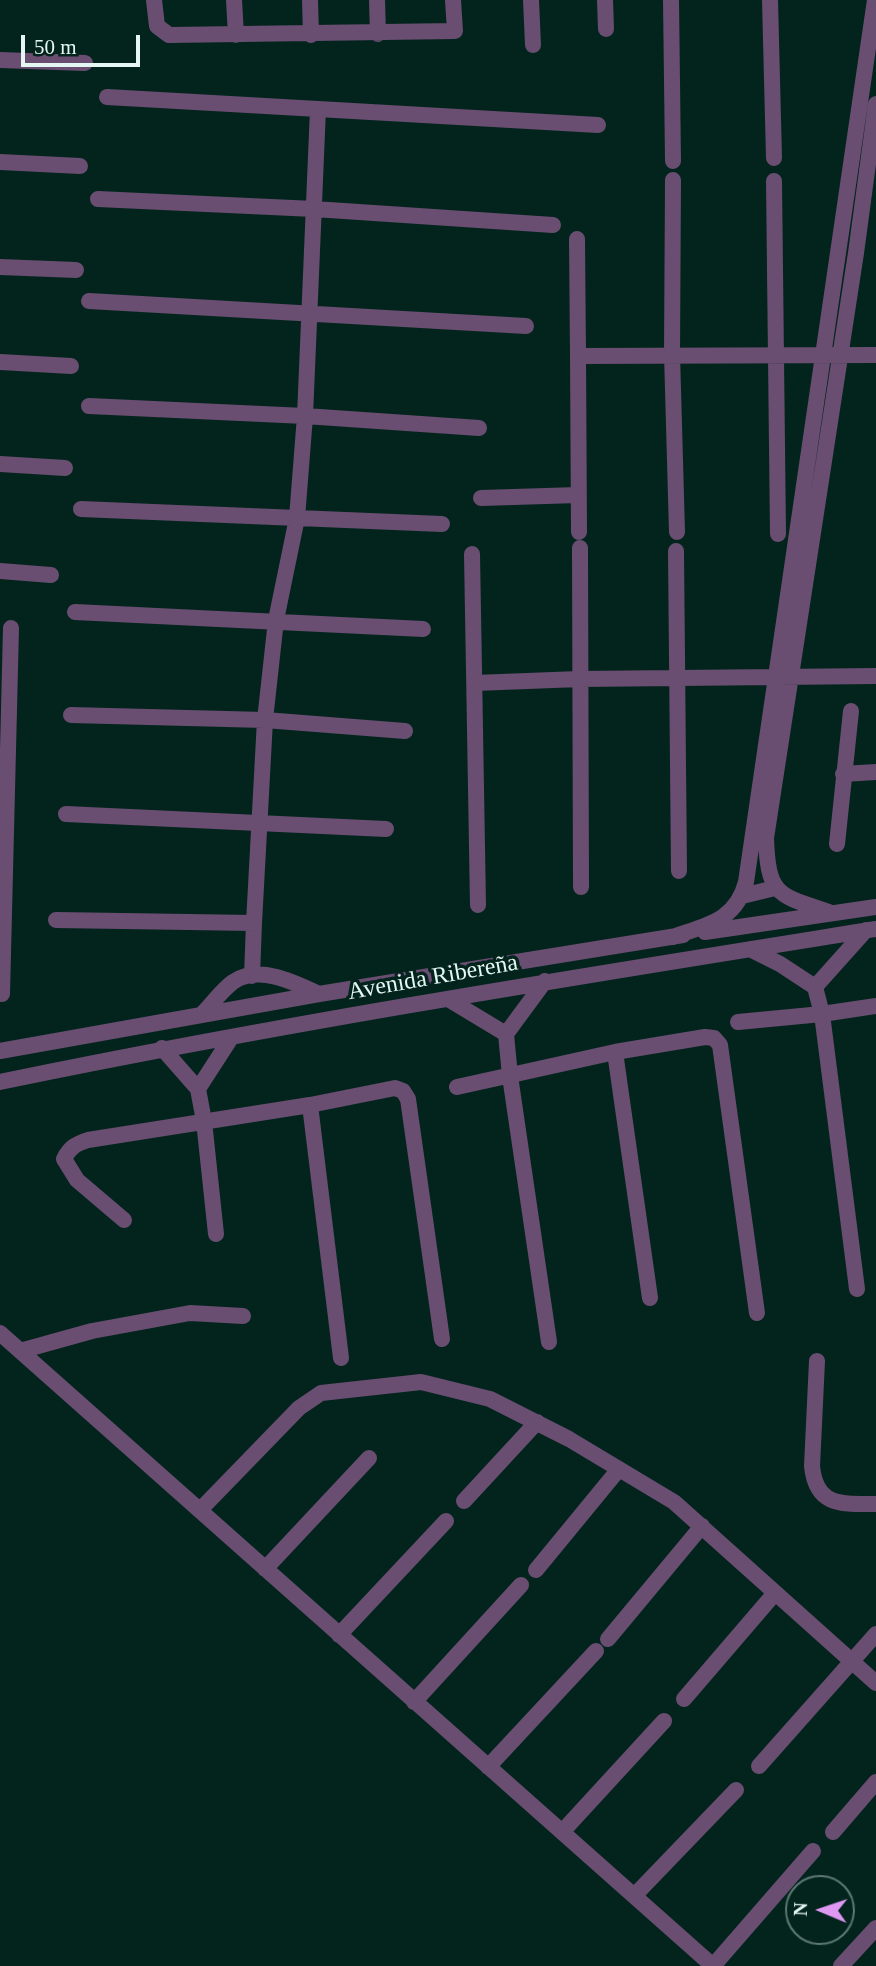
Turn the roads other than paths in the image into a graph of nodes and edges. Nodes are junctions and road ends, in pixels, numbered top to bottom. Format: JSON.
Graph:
{"nodes":[{"id":1,"x":154,"y":0,"type":"edge"},
{"id":2,"x":234,"y":0,"type":"edge"},
{"id":3,"x":310,"y":0,"type":"edge"},
{"id":4,"x":377,"y":0,"type":"edge"},
{"id":5,"x":453,"y":0,"type":"edge"},
{"id":6,"x":531,"y":0,"type":"edge"},
{"id":7,"x":605,"y":0,"type":"edge"},
{"id":8,"x":671,"y":0,"type":"edge"},
{"id":9,"x":769,"y":0,"type":"edge"},
{"id":10,"x":875,"y":0,"type":"edge"},
{"id":11,"x":606,"y":29,"type":"dead end"},
{"id":12,"x":378,"y":34,"type":"junction"},
{"id":13,"x":236,"y":35,"type":"junction"},
{"id":14,"x":312,"y":35,"type":"junction"},
{"id":15,"x":533,"y":46,"type":"dead end"},
{"id":16,"x":0,"y":60,"type":"edge"},
{"id":17,"x":85,"y":64,"type":"dead end"},
{"id":18,"x":107,"y":97,"type":"dead end"},
{"id":19,"x":876,"y":104,"type":"edge"},
{"id":20,"x":318,"y":110,"type":"junction"},
{"id":21,"x":597,"y":125,"type":"dead end"},
{"id":22,"x":774,"y":158,"type":"dead end"},
{"id":23,"x":673,"y":161,"type":"dead end"},
{"id":24,"x":0,"y":162,"type":"edge"},
{"id":25,"x":80,"y":166,"type":"dead end"},
{"id":26,"x":673,"y":180,"type":"dead end"},
{"id":27,"x":774,"y":181,"type":"dead end"},
{"id":28,"x":98,"y":199,"type":"dead end"},
{"id":29,"x":314,"y":209,"type":"junction"},
{"id":30,"x":553,"y":225,"type":"dead end"},
{"id":31,"x":577,"y":239,"type":"dead end"},
{"id":32,"x":0,"y":267,"type":"edge"},
{"id":33,"x":76,"y":270,"type":"dead end"},
{"id":34,"x":89,"y":301,"type":"dead end"},
{"id":35,"x":309,"y":313,"type":"junction"},
{"id":36,"x":526,"y":326,"type":"dead end"},
{"id":37,"x":672,"y":354,"type":"junction"},
{"id":38,"x":776,"y":354,"type":"junction"},
{"id":39,"x":832,"y":355,"type":"junction"},
{"id":40,"x":876,"y":355,"type":"edge"},
{"id":41,"x":578,"y":356,"type":"junction"},
{"id":42,"x":0,"y":362,"type":"edge"},
{"id":43,"x":71,"y":366,"type":"dead end"},
{"id":44,"x":89,"y":406,"type":"dead end"},
{"id":45,"x":305,"y":416,"type":"junction"},
{"id":46,"x":479,"y":428,"type":"dead end"},
{"id":47,"x":0,"y":464,"type":"edge"},
{"id":48,"x":65,"y":468,"type":"dead end"},
{"id":49,"x":578,"y":495,"type":"junction"},
{"id":50,"x":481,"y":498,"type":"dead end"},
{"id":51,"x":81,"y":509,"type":"dead end"},
{"id":52,"x":297,"y":518,"type":"junction"},
{"id":53,"x":442,"y":524,"type":"dead end"},
{"id":54,"x":677,"y":532,"type":"dead end"},
{"id":55,"x":778,"y":534,"type":"dead end"},
{"id":56,"x":676,"y":551,"type":"dead end"},
{"id":57,"x":472,"y":554,"type":"dead end"},
{"id":58,"x":0,"y":571,"type":"edge"},
{"id":59,"x":51,"y":575,"type":"dead end"},
{"id":60,"x":75,"y":612,"type":"dead end"},
{"id":61,"x":275,"y":620,"type":"junction"},
{"id":62,"x":11,"y":628,"type":"dead end"},
{"id":63,"x":424,"y":629,"type":"dead end"},
{"id":64,"x":784,"y":676,"type":"junction"},
{"id":65,"x":876,"y":676,"type":"edge"},
{"id":66,"x":579,"y":679,"type":"junction"},
{"id":67,"x":679,"y":679,"type":"junction"},
{"id":68,"x":475,"y":683,"type":"junction"},
{"id":69,"x":851,"y":711,"type":"dead end"},
{"id":70,"x":71,"y":715,"type":"dead end"},
{"id":71,"x":265,"y":720,"type":"junction"},
{"id":72,"x":405,"y":731,"type":"dead end"},
{"id":73,"x":876,"y":772,"type":"edge"},
{"id":74,"x":844,"y":774,"type":"junction"},
{"id":75,"x":66,"y":814,"type":"dead end"},
{"id":76,"x":258,"y":822,"type":"junction"},
{"id":77,"x":386,"y":829,"type":"dead end"},
{"id":78,"x":836,"y":844,"type":"dead end"},
{"id":79,"x":3,"y":845,"type":"edge"},
{"id":80,"x":679,"y":871,"type":"dead end"},
{"id":81,"x":581,"y":887,"type":"dead end"},
{"id":82,"x":775,"y":888,"type":"junction"},
{"id":83,"x":742,"y":896,"type":"junction"},
{"id":84,"x":478,"y":905,"type":"dead end"},
{"id":85,"x":876,"y":907,"type":"edge"},
{"id":86,"x":834,"y":914,"type":"junction"},
{"id":87,"x":56,"y":920,"type":"dead end"},
{"id":88,"x":254,"y":923,"type":"junction"},
{"id":89,"x":871,"y":929,"type":"edge"},
{"id":90,"x":673,"y":937,"type":"junction"},
{"id":91,"x":750,"y":949,"type":"junction"},
{"id":92,"x":252,"y":976,"type":"junction"},
{"id":93,"x":545,"y":981,"type":"junction"},
{"id":94,"x":815,"y":987,"type":"junction"},
{"id":95,"x":319,"y":994,"type":"junction"},
{"id":96,"x":2,"y":995,"type":"dead end"},
{"id":97,"x":448,"y":999,"type":"junction"},
{"id":98,"x":876,"y":1006,"type":"edge"},
{"id":99,"x":202,"y":1014,"type":"junction"},
{"id":100,"x":822,"y":1014,"type":"junction"},
{"id":101,"x":738,"y":1022,"type":"dead end"},
{"id":102,"x":506,"y":1034,"type":"junction"},
{"id":103,"x":231,"y":1038,"type":"junction"},
{"id":104,"x":162,"y":1048,"type":"junction"},
{"id":105,"x":0,"y":1051,"type":"edge"},
{"id":106,"x":615,"y":1052,"type":"junction"},
{"id":107,"x":510,"y":1076,"type":"junction"},
{"id":108,"x":0,"y":1082,"type":"edge"},
{"id":109,"x":457,"y":1087,"type":"dead end"},
{"id":110,"x":198,"y":1089,"type":"junction"},
{"id":111,"x":310,"y":1105,"type":"junction"},
{"id":112,"x":204,"y":1121,"type":"junction"},
{"id":113,"x":124,"y":1220,"type":"dead end"},
{"id":114,"x":216,"y":1234,"type":"dead end"},
{"id":115,"x":857,"y":1289,"type":"dead end"},
{"id":116,"x":650,"y":1298,"type":"dead end"},
{"id":117,"x":757,"y":1313,"type":"dead end"},
{"id":118,"x":243,"y":1316,"type":"dead end"},
{"id":119,"x":0,"y":1333,"type":"edge"},
{"id":120,"x":442,"y":1339,"type":"dead end"},
{"id":121,"x":549,"y":1342,"type":"dead end"},
{"id":122,"x":20,"y":1351,"type":"junction"},
{"id":123,"x":341,"y":1358,"type":"dead end"},
{"id":124,"x":817,"y":1361,"type":"dead end"},
{"id":125,"x":537,"y":1422,"type":"junction"},
{"id":126,"x":369,"y":1458,"type":"dead end"},
{"id":127,"x":618,"y":1469,"type":"junction"},
{"id":128,"x":464,"y":1501,"type":"dead end"},
{"id":129,"x":876,"y":1504,"type":"edge"},
{"id":130,"x":200,"y":1510,"type":"junction"},
{"id":131,"x":446,"y":1521,"type":"dead end"},
{"id":132,"x":702,"y":1526,"type":"junction"},
{"id":133,"x":264,"y":1569,"type":"junction"},
{"id":134,"x":536,"y":1570,"type":"dead end"},
{"id":135,"x":521,"y":1585,"type":"dead end"},
{"id":136,"x":775,"y":1592,"type":"junction"},
{"id":137,"x":876,"y":1634,"type":"edge"},
{"id":138,"x":339,"y":1635,"type":"junction"},
{"id":139,"x":608,"y":1639,"type":"dead end"},
{"id":140,"x":596,"y":1651,"type":"dead end"},
{"id":141,"x":851,"y":1661,"type":"junction"},
{"id":142,"x":876,"y":1683,"type":"edge"},
{"id":143,"x":684,"y":1699,"type":"dead end"},
{"id":144,"x":414,"y":1702,"type":"junction"},
{"id":145,"x":664,"y":1721,"type":"dead end"},
{"id":146,"x":759,"y":1766,"type":"dead end"},
{"id":147,"x":488,"y":1767,"type":"junction"},
{"id":148,"x":876,"y":1782,"type":"edge"},
{"id":149,"x":736,"y":1790,"type":"dead end"},
{"id":150,"x":562,"y":1832,"type":"junction"},
{"id":151,"x":832,"y":1832,"type":"dead end"},
{"id":152,"x":813,"y":1851,"type":"dead end"},
{"id":153,"x":634,"y":1896,"type":"junction"},
{"id":154,"x":876,"y":1928,"type":"edge"},
{"id":155,"x":713,"y":1966,"type":"edge"},
{"id":156,"x":841,"y":1966,"type":"edge"}],
"edges":[{"from":1,"to":13,"type":"street"},
{"from":2,"to":13,"type":"street"},
{"from":3,"to":14,"type":"street"},
{"from":4,"to":12,"type":"street"},
{"from":5,"to":12,"type":"street"},
{"from":6,"to":15,"type":"street"},
{"from":7,"to":11,"type":"street"},
{"from":8,"to":23,"type":"street"},
{"from":9,"to":22,"type":"street"},
{"from":10,"to":39,"type":"street"},
{"from":12,"to":14,"type":"street"},
{"from":13,"to":14,"type":"street"},
{"from":16,"to":17,"type":"street"},
{"from":18,"to":20,"type":"street"},
{"from":19,"to":39,"type":"street"},
{"from":20,"to":21,"type":"street"},
{"from":20,"to":29,"type":"street"},
{"from":24,"to":25,"type":"street"},
{"from":26,"to":37,"type":"street"},
{"from":27,"to":38,"type":"street"},
{"from":28,"to":29,"type":"street"},
{"from":29,"to":30,"type":"street"},
{"from":29,"to":35,"type":"street"},
{"from":31,"to":41,"type":"street"},
{"from":32,"to":33,"type":"street"},
{"from":34,"to":35,"type":"street"},
{"from":35,"to":36,"type":"street"},
{"from":35,"to":45,"type":"street"},
{"from":37,"to":38,"type":"street"},
{"from":37,"to":41,"type":"street"},
{"from":37,"to":54,"type":"street"},
{"from":38,"to":39,"type":"street"},
{"from":38,"to":55,"type":"street"},
{"from":39,"to":40,"type":"street"},
{"from":39,"to":64,"type":"street"},
{"from":41,"to":49,"type":"street"},
{"from":42,"to":43,"type":"street"},
{"from":44,"to":45,"type":"street"},
{"from":45,"to":46,"type":"street"},
{"from":45,"to":52,"type":"street"},
{"from":47,"to":48,"type":"street"},
{"from":49,"to":50,"type":"street"},
{"from":49,"to":66,"type":"street"},
{"from":51,"to":52,"type":"street"},
{"from":52,"to":53,"type":"street"},
{"from":52,"to":61,"type":"street"},
{"from":56,"to":67,"type":"street"},
{"from":57,"to":68,"type":"street"},
{"from":58,"to":59,"type":"street"},
{"from":60,"to":61,"type":"street"},
{"from":61,"to":63,"type":"street"},
{"from":61,"to":71,"type":"street"},
{"from":62,"to":79,"type":"street"},
{"from":64,"to":65,"type":"street"},
{"from":64,"to":67,"type":"street"},
{"from":64,"to":82,"type":"street"},
{"from":64,"to":83,"type":"street"},
{"from":66,"to":67,"type":"street"},
{"from":66,"to":68,"type":"street"},
{"from":66,"to":81,"type":"street"},
{"from":67,"to":80,"type":"street"},
{"from":68,"to":84,"type":"street"},
{"from":69,"to":74,"type":"street"},
{"from":70,"to":71,"type":"street"},
{"from":71,"to":72,"type":"street"},
{"from":71,"to":76,"type":"street"},
{"from":73,"to":74,"type":"street"},
{"from":74,"to":78,"type":"street"},
{"from":75,"to":76,"type":"street"},
{"from":76,"to":77,"type":"street"},
{"from":76,"to":88,"type":"street"},
{"from":79,"to":96,"type":"street"},
{"from":82,"to":83,"type":"street"},
{"from":82,"to":86,"type":"street"},
{"from":83,"to":90,"type":"street"},
{"from":85,"to":86,"type":"street","name":"Avenida Ribereña"},
{"from":86,"to":90,"type":"street","name":"Avenida Ribereña"},
{"from":87,"to":88,"type":"street"},
{"from":88,"to":92,"type":"street"},
{"from":89,"to":91,"type":"street","name":"Avenida Ribereña"},
{"from":89,"to":94,"type":"street"},
{"from":90,"to":95,"type":"street","name":"Avenida Ribereña"},
{"from":91,"to":93,"type":"street","name":"Avenida Ribereña"},
{"from":91,"to":94,"type":"street"},
{"from":92,"to":95,"type":"street"},
{"from":92,"to":99,"type":"street"},
{"from":93,"to":97,"type":"street","name":"Avenida Ribereña"},
{"from":93,"to":102,"type":"street"},
{"from":94,"to":100,"type":"street"},
{"from":95,"to":99,"type":"street","name":"Avenida Ribereña"},
{"from":97,"to":102,"type":"street"},
{"from":97,"to":103,"type":"street","name":"Avenida Ribereña"},
{"from":98,"to":100,"type":"street"},
{"from":99,"to":105,"type":"street","name":"Avenida Ribereña"},
{"from":100,"to":101,"type":"street"},
{"from":100,"to":115,"type":"street"},
{"from":102,"to":107,"type":"street"},
{"from":103,"to":104,"type":"street","name":"Avenida Ribereña"},
{"from":103,"to":110,"type":"street"},
{"from":104,"to":108,"type":"street","name":"Avenida Ribereña"},
{"from":104,"to":110,"type":"street"},
{"from":106,"to":107,"type":"street"},
{"from":106,"to":116,"type":"street"},
{"from":106,"to":117,"type":"street"},
{"from":107,"to":109,"type":"street"},
{"from":107,"to":121,"type":"street"},
{"from":110,"to":112,"type":"street"},
{"from":111,"to":112,"type":"street"},
{"from":111,"to":120,"type":"street"},
{"from":111,"to":123,"type":"street"},
{"from":112,"to":113,"type":"street"},
{"from":112,"to":114,"type":"street"},
{"from":118,"to":122,"type":"street"},
{"from":119,"to":122,"type":"street"},
{"from":122,"to":130,"type":"street"},
{"from":124,"to":129,"type":"street"},
{"from":125,"to":127,"type":"street"},
{"from":125,"to":128,"type":"street"},
{"from":125,"to":130,"type":"street"},
{"from":126,"to":133,"type":"street"},
{"from":127,"to":132,"type":"street"},
{"from":127,"to":134,"type":"street"},
{"from":130,"to":133,"type":"street"},
{"from":131,"to":138,"type":"street"},
{"from":132,"to":136,"type":"street"},
{"from":132,"to":139,"type":"street"},
{"from":133,"to":138,"type":"street"},
{"from":135,"to":144,"type":"street"},
{"from":136,"to":141,"type":"street"},
{"from":136,"to":143,"type":"street"},
{"from":137,"to":141,"type":"street"},
{"from":138,"to":144,"type":"street"},
{"from":140,"to":147,"type":"street"},
{"from":141,"to":142,"type":"street"},
{"from":141,"to":146,"type":"street"},
{"from":144,"to":147,"type":"street"},
{"from":145,"to":150,"type":"street"},
{"from":147,"to":150,"type":"street"},
{"from":148,"to":151,"type":"street"},
{"from":149,"to":153,"type":"street"},
{"from":150,"to":153,"type":"street"},
{"from":152,"to":155,"type":"street"},
{"from":153,"to":155,"type":"street"},
{"from":154,"to":156,"type":"street"}]}
